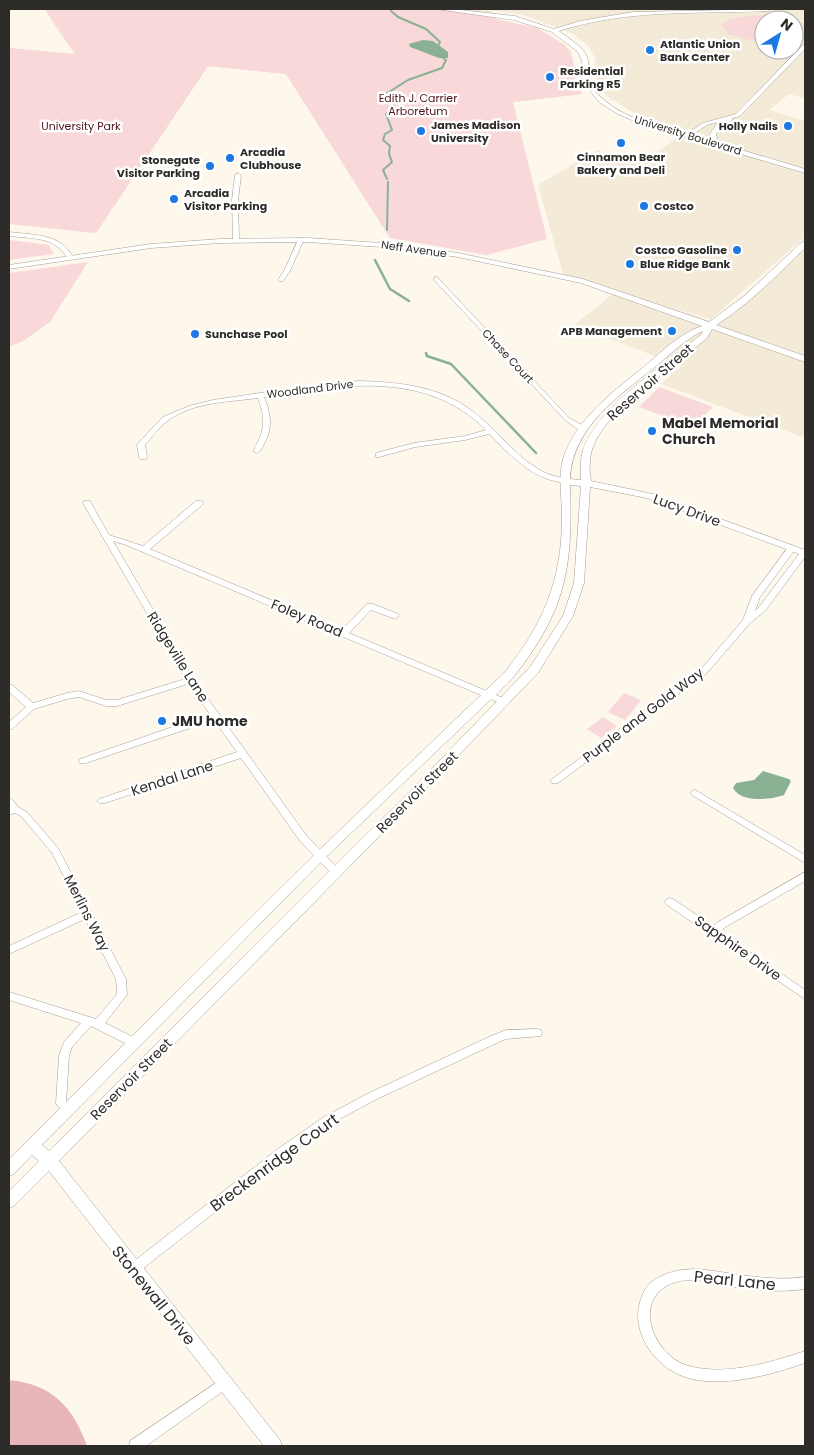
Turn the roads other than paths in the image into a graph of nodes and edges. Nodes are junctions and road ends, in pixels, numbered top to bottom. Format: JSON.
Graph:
{"nodes":[{"id":1,"x":438,"y":9,"type":"edge"},
{"id":2,"x":768,"y":9,"type":"edge"},
{"id":3,"x":554,"y":31,"type":"junction"},
{"id":4,"x":805,"y":46,"type":"edge"},
{"id":5,"x":730,"y":119,"type":"junction"},
{"id":6,"x":688,"y":136,"type":"junction"},
{"id":7,"x":723,"y":146,"type":"junction"},
{"id":8,"x":805,"y":171,"type":"edge"},
{"id":9,"x":238,"y":174,"type":"dead end"},
{"id":10,"x":9,"y":234,"type":"edge"},
{"id":11,"x":301,"y":239,"type":"junction"},
{"id":12,"x":236,"y":240,"type":"junction"},
{"id":13,"x":805,"y":244,"type":"edge"},
{"id":14,"x":70,"y":258,"type":"junction"},
{"id":15,"x":9,"y":267,"type":"edge"},
{"id":16,"x":436,"y":279,"type":"dead end"},
{"id":17,"x":281,"y":280,"type":"dead end"},
{"id":18,"x":710,"y":325,"type":"junction"},
{"id":19,"x":805,"y":359,"type":"edge"},
{"id":20,"x":260,"y":395,"type":"junction"},
{"id":21,"x":583,"y":429,"type":"junction"},
{"id":22,"x":491,"y":431,"type":"junction"},
{"id":23,"x":257,"y":451,"type":"dead end"},
{"id":24,"x":379,"y":455,"type":"dead end"},
{"id":25,"x":143,"y":457,"type":"dead end"},
{"id":26,"x":565,"y":481,"type":"junction"},
{"id":27,"x":586,"y":484,"type":"junction"},
{"id":28,"x":87,"y":503,"type":"dead end"},
{"id":29,"x":199,"y":503,"type":"dead end"},
{"id":30,"x":108,"y":537,"type":"junction"},
{"id":31,"x":792,"y":548,"type":"junction"},
{"id":32,"x":144,"y":549,"type":"junction"},
{"id":33,"x":805,"y":552,"type":"edge"},
{"id":34,"x":395,"y":616,"type":"dead end"},
{"id":35,"x":747,"y":621,"type":"junction"},
{"id":36,"x":344,"y":634,"type":"junction"},
{"id":37,"x":190,"y":680,"type":"junction"},
{"id":38,"x":9,"y":687,"type":"edge"},
{"id":39,"x":489,"y":695,"type":"junction"},
{"id":40,"x":505,"y":702,"type":"junction"},
{"id":41,"x":30,"y":707,"type":"junction"},
{"id":42,"x":215,"y":716,"type":"junction"},
{"id":43,"x":9,"y":727,"type":"edge"},
{"id":44,"x":242,"y":754,"type":"junction"},
{"id":45,"x":83,"y":761,"type":"dead end"},
{"id":46,"x":555,"y":781,"type":"dead end"},
{"id":47,"x":695,"y":793,"type":"dead end"},
{"id":48,"x":102,"y":801,"type":"dead end"},
{"id":49,"x":11,"y":807,"type":"edge"},
{"id":50,"x":321,"y":855,"type":"junction"},
{"id":51,"x":805,"y":859,"type":"edge"},
{"id":52,"x":336,"y":873,"type":"junction"},
{"id":53,"x":805,"y":876,"type":"edge"},
{"id":54,"x":670,"y":902,"type":"dead end"},
{"id":55,"x":87,"y":914,"type":"junction"},
{"id":56,"x":714,"y":932,"type":"junction"},
{"id":57,"x":9,"y":950,"type":"edge"},
{"id":58,"x":805,"y":995,"type":"edge"},
{"id":59,"x":9,"y":996,"type":"edge"},
{"id":60,"x":94,"y":1022,"type":"junction"},
{"id":61,"x":537,"y":1033,"type":"dead end"},
{"id":62,"x":135,"y":1043,"type":"junction"},
{"id":63,"x":61,"y":1103,"type":"dead end"},
{"id":64,"x":32,"y":1146,"type":"junction"},
{"id":65,"x":50,"y":1161,"type":"junction"},
{"id":66,"x":9,"y":1169,"type":"edge"},
{"id":67,"x":9,"y":1202,"type":"edge"},
{"id":68,"x":133,"y":1269,"type":"junction"},
{"id":69,"x":805,"y":1283,"type":"edge"},
{"id":70,"x":805,"y":1357,"type":"edge"},
{"id":71,"x":225,"y":1383,"type":"junction"},
{"id":72,"x":135,"y":1446,"type":"edge"},
{"id":73,"x":274,"y":1446,"type":"edge"}],
"edges":[{"from":1,"to":3,"type":"main road","name":"University Boulevard"},
{"from":2,"to":3,"type":"main road"},
{"from":3,"to":6,"type":"main road","name":"University Boulevard"},
{"from":4,"to":5,"type":"street"},
{"from":5,"to":6,"type":"street"},
{"from":5,"to":7,"type":"main road"},
{"from":6,"to":7,"type":"main road","name":"University Boulevard"},
{"from":7,"to":8,"type":"main road","name":"University Boulevard"},
{"from":9,"to":12,"type":"street"},
{"from":10,"to":14,"type":"street"},
{"from":11,"to":12,"type":"main road","name":"Neff Avenue"},
{"from":11,"to":17,"type":"street"},
{"from":11,"to":18,"type":"main road","name":"Neff Avenue"},
{"from":12,"to":14,"type":"main road","name":"Neff Avenue"},
{"from":13,"to":18,"type":"main road","name":"Reservoir Street"},
{"from":14,"to":15,"type":"main road","name":"Neff Avenue"},
{"from":16,"to":21,"type":"street","name":"Chase Court"},
{"from":18,"to":19,"type":"main road","name":"Neff Avenue"},
{"from":18,"to":21,"type":"main road","name":"Reservoir Street"},
{"from":18,"to":27,"type":"main road","name":"Reservoir Street"},
{"from":20,"to":22,"type":"street","name":"Woodland Drive"},
{"from":20,"to":23,"type":"street"},
{"from":20,"to":25,"type":"street","name":"Woodland Drive"},
{"from":21,"to":26,"type":"main road","name":"Reservoir Street"},
{"from":22,"to":24,"type":"street"},
{"from":22,"to":26,"type":"street","name":"Woodland Drive"},
{"from":26,"to":27,"type":"main road","name":"Lucy Drive"},
{"from":26,"to":39,"type":"main road","name":"Reservoir Street"},
{"from":27,"to":31,"type":"main road","name":"Lucy Drive"},
{"from":27,"to":40,"type":"main road","name":"Reservoir Street"},
{"from":28,"to":30,"type":"street","name":"Ridgeville Lane"},
{"from":29,"to":32,"type":"street"},
{"from":30,"to":32,"type":"street","name":"Foley Road"},
{"from":30,"to":37,"type":"street","name":"Ridgeville Lane"},
{"from":31,"to":33,"type":"main road","name":"Lucy Drive"},
{"from":31,"to":35,"type":"street","name":"Purple and Gold Way"},
{"from":32,"to":36,"type":"street","name":"Foley Road"},
{"from":33,"to":35,"type":"street","name":"Purple and Gold Way"},
{"from":34,"to":36,"type":"street"},
{"from":35,"to":46,"type":"street","name":"Purple and Gold Way"},
{"from":36,"to":39,"type":"street","name":"Foley Road"},
{"from":37,"to":41,"type":"street"},
{"from":37,"to":42,"type":"street","name":"Ridgeville Lane"},
{"from":38,"to":41,"type":"street"},
{"from":39,"to":40,"type":"street","name":"Foley Road"},
{"from":39,"to":50,"type":"main road","name":"Reservoir Street"},
{"from":40,"to":52,"type":"main road","name":"Reservoir Street"},
{"from":41,"to":43,"type":"street"},
{"from":42,"to":44,"type":"street","name":"Ridgeville Lane"},
{"from":42,"to":45,"type":"street"},
{"from":44,"to":48,"type":"street","name":"Kendal Lane"},
{"from":44,"to":50,"type":"street","name":"Ridgeville Lane"},
{"from":47,"to":51,"type":"street"},
{"from":49,"to":55,"type":"street","name":"Merlins Way"},
{"from":50,"to":52,"type":"street","name":"Ridgeville Lane"},
{"from":50,"to":62,"type":"main road","name":"Reservoir Street"},
{"from":52,"to":65,"type":"main road","name":"Reservoir Street"},
{"from":53,"to":56,"type":"street"},
{"from":54,"to":56,"type":"street","name":"Sapphire Drive"},
{"from":55,"to":57,"type":"street"},
{"from":55,"to":60,"type":"street","name":"Merlins Way"},
{"from":56,"to":58,"type":"street","name":"Sapphire Drive"},
{"from":59,"to":60,"type":"street"},
{"from":60,"to":62,"type":"street"},
{"from":60,"to":63,"type":"street","name":"Merlins Way"},
{"from":61,"to":68,"type":"street","name":"Breckenridge Court"},
{"from":62,"to":64,"type":"main road","name":"Reservoir Street"},
{"from":64,"to":65,"type":"main road","name":"Stonewall Drive"},
{"from":64,"to":66,"type":"main road","name":"Reservoir Street"},
{"from":65,"to":67,"type":"main road","name":"Reservoir Street"},
{"from":65,"to":68,"type":"main road","name":"Stonewall Drive"},
{"from":68,"to":71,"type":"main road","name":"Stonewall Drive"},
{"from":69,"to":70,"type":"street","name":"Pearl Lane"},
{"from":71,"to":72,"type":"street"},
{"from":71,"to":73,"type":"main road","name":"Stonewall Drive"}]}
